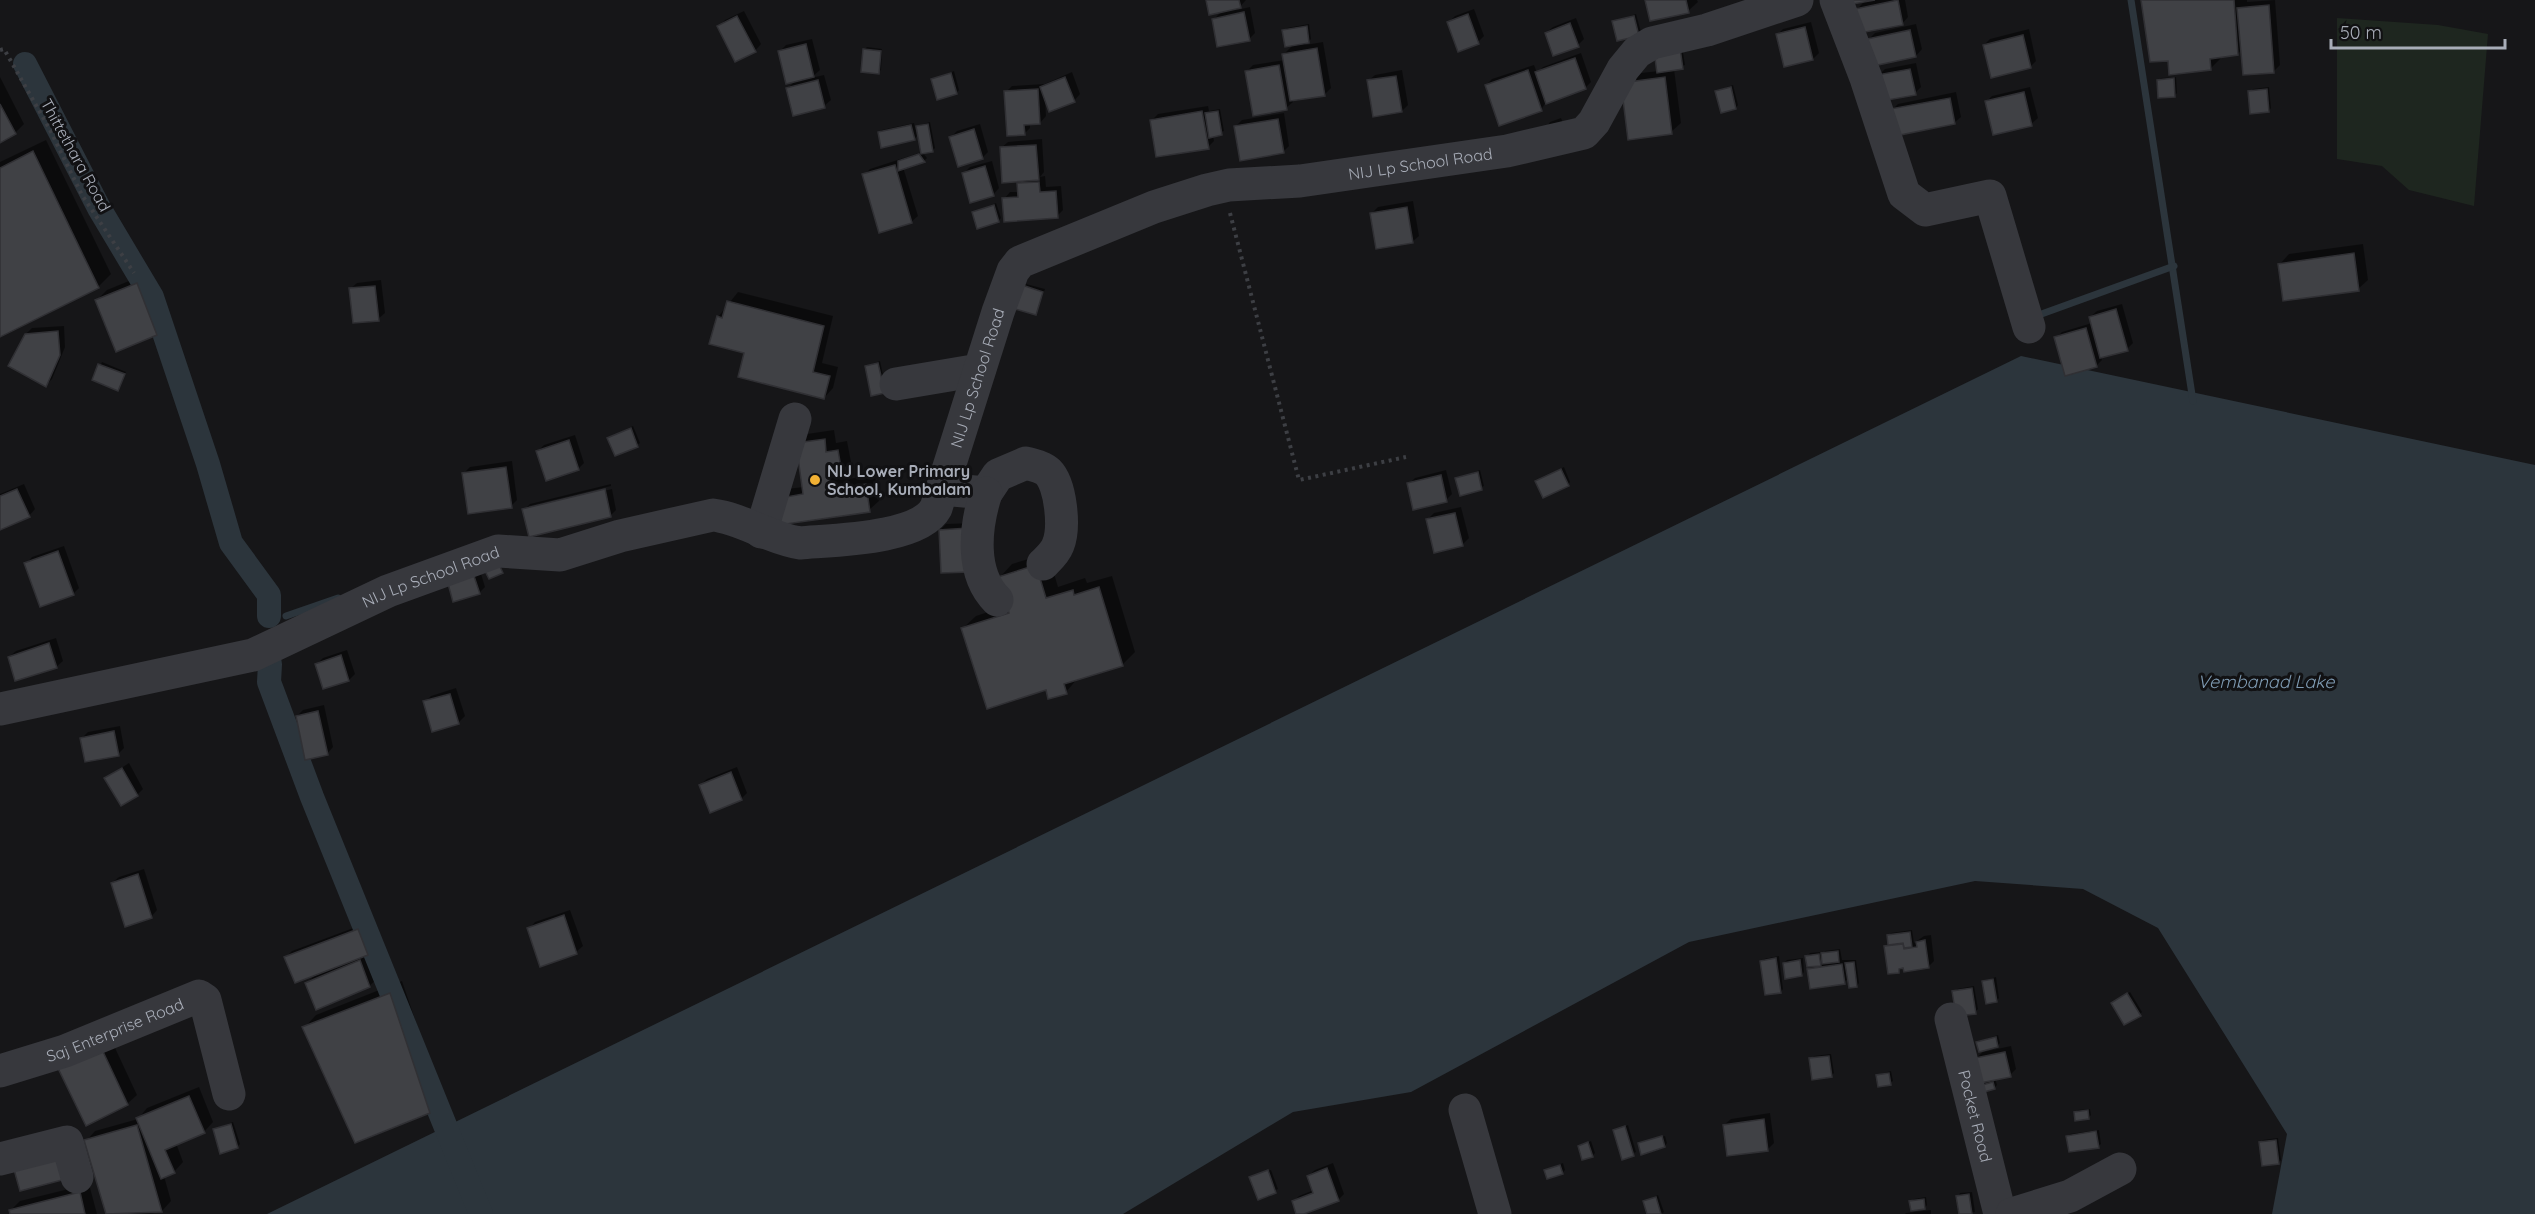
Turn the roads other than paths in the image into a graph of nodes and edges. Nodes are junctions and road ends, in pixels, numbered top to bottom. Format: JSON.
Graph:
{"nodes":[{"id":1,"x":1797,"y":0,"type":"edge"},
{"id":2,"x":1836,"y":0,"type":"edge"},
{"id":3,"x":2029,"y":327,"type":"dead end"},
{"id":4,"x":979,"y":370,"type":"junction"},
{"id":5,"x":896,"y":384,"type":"dead end"},
{"id":6,"x":795,"y":419,"type":"dead end"},
{"id":7,"x":942,"y":489,"type":"junction"},
{"id":8,"x":986,"y":493,"type":"junction"},
{"id":9,"x":761,"y":532,"type":"junction"},
{"id":10,"x":1043,"y":564,"type":"dead end"},
{"id":11,"x":997,"y":600,"type":"dead end"},
{"id":12,"x":0,"y":709,"type":"edge"},
{"id":13,"x":1950,"y":1018,"type":"dead end"},
{"id":14,"x":0,"y":1071,"type":"edge"},
{"id":15,"x":229,"y":1094,"type":"dead end"},
{"id":16,"x":1465,"y":1110,"type":"dead end"},
{"id":17,"x":0,"y":1159,"type":"edge"},
{"id":18,"x":2120,"y":1169,"type":"dead end"},
{"id":19,"x":77,"y":1177,"type":"dead end"},
{"id":20,"x":1495,"y":1214,"type":"edge"},
{"id":21,"x":2000,"y":1214,"type":"edge"},
{"id":22,"x":2012,"y":1214,"type":"edge"}],
"edges":[{"from":1,"to":4,"type":"street","name":"NIJ Lp School Road"},
{"from":2,"to":3,"type":"street"},
{"from":4,"to":5,"type":"street"},
{"from":4,"to":7,"type":"street","name":"NIJ Lp School Road"},
{"from":6,"to":9,"type":"street"},
{"from":7,"to":8,"type":"street"},
{"from":7,"to":9,"type":"street","name":"NIJ Lp School Road"},
{"from":8,"to":10,"type":"street"},
{"from":8,"to":11,"type":"street"},
{"from":9,"to":12,"type":"street","name":"NIJ Lp School Road"},
{"from":13,"to":21,"type":"street","name":"Pocket Road"},
{"from":14,"to":15,"type":"street","name":"Saj Enterprise Road"},
{"from":16,"to":20,"type":"street"},
{"from":17,"to":19,"type":"street"},
{"from":18,"to":22,"type":"street"}]}
